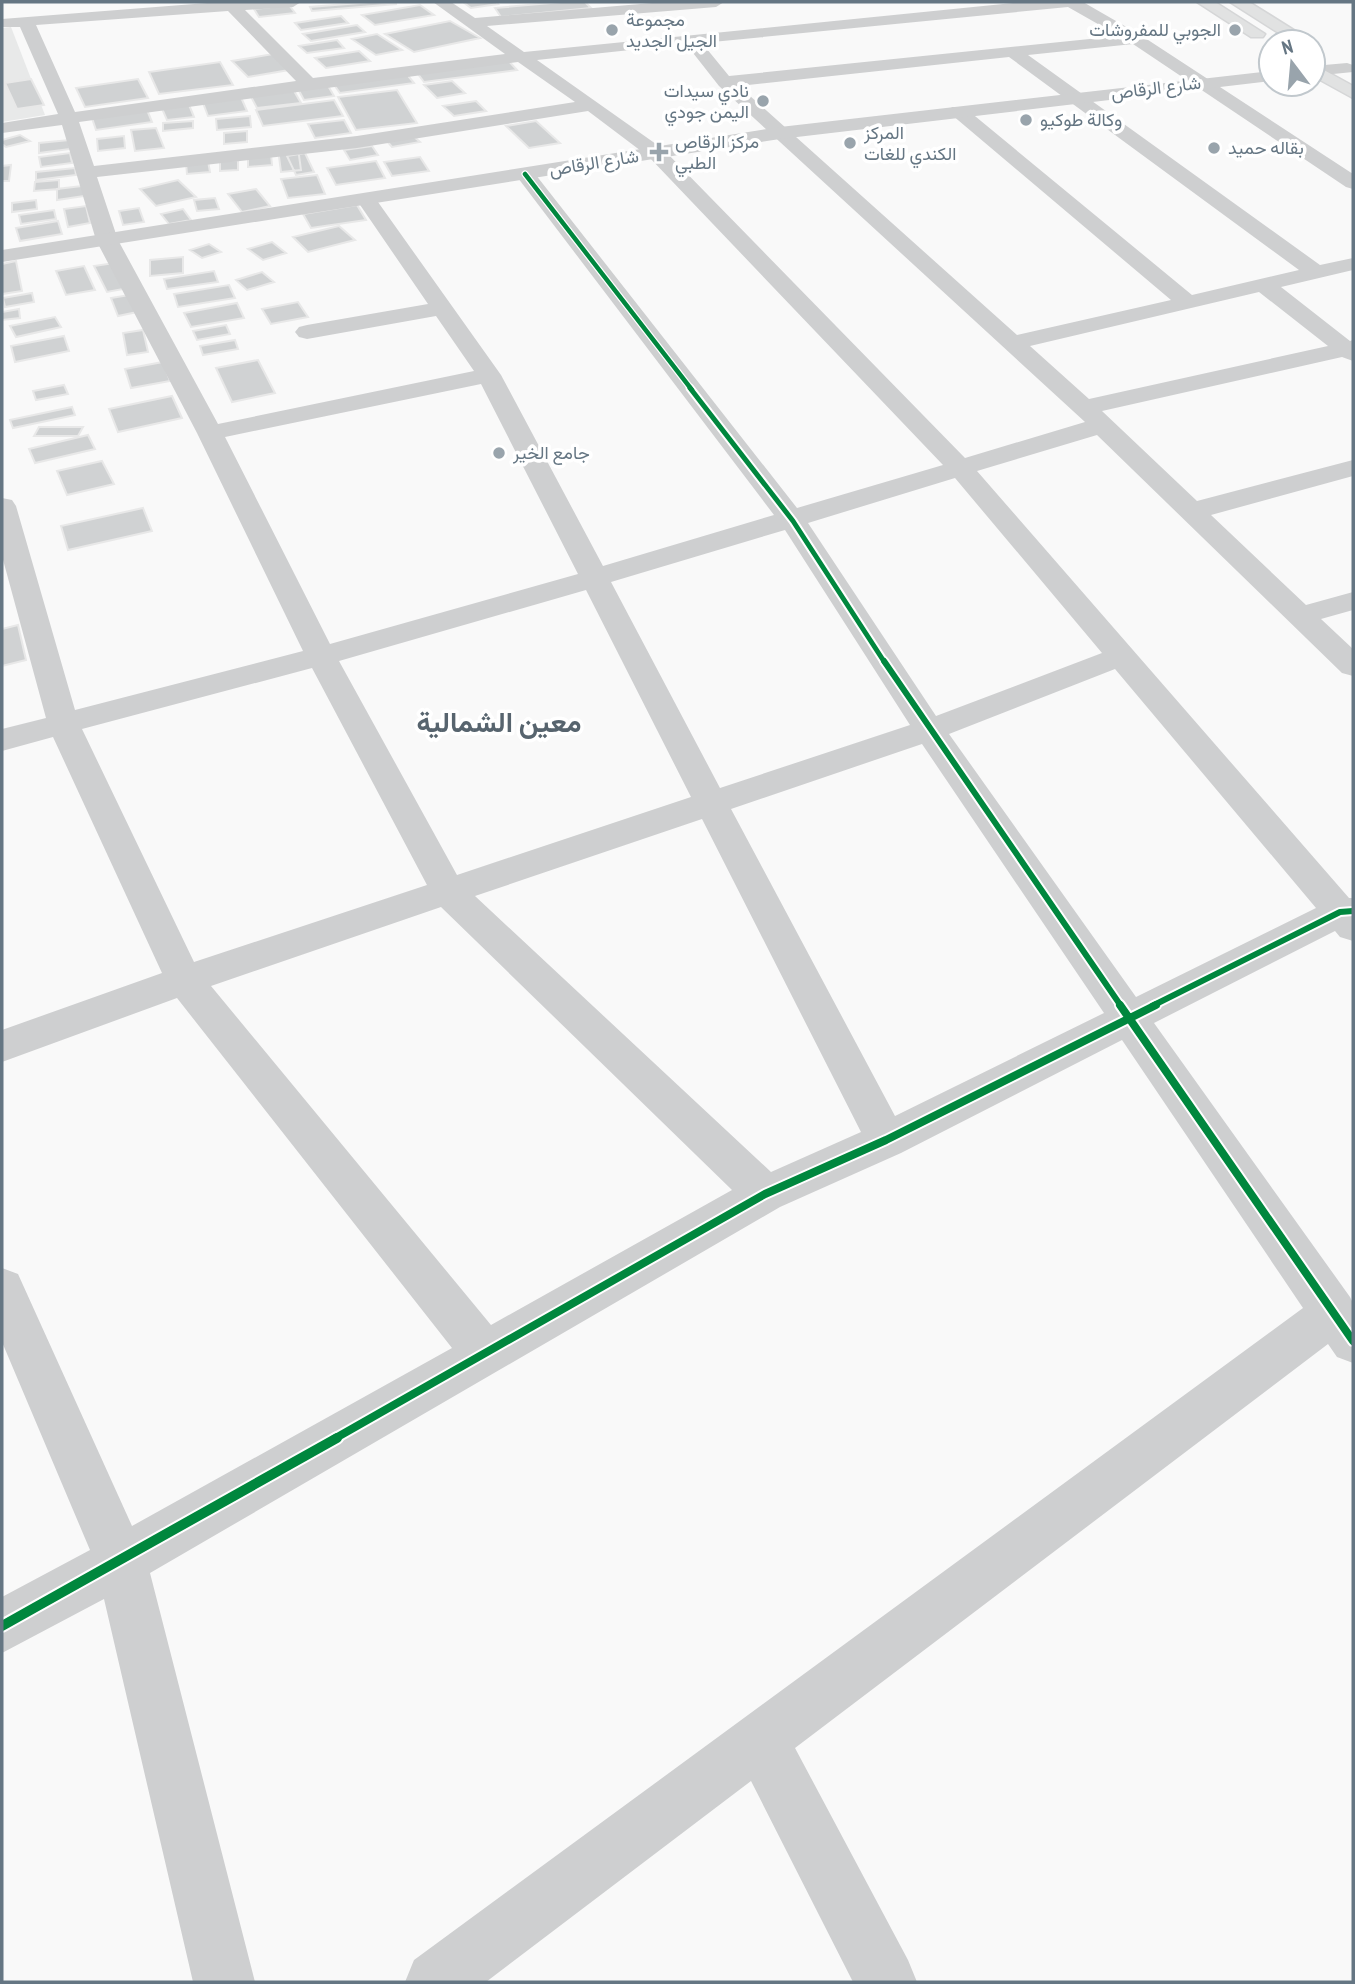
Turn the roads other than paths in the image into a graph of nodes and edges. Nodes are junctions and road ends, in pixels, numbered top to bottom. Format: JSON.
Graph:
{"nodes":[{"id":1,"x":293,"y":2,"type":"edge"},
{"id":2,"x":441,"y":2,"type":"edge"},
{"id":3,"x":716,"y":2,"type":"edge"},
{"id":4,"x":937,"y":2,"type":"edge"},
{"id":5,"x":1070,"y":2,"type":"edge"},
{"id":6,"x":1205,"y":2,"type":"edge"},
{"id":7,"x":1238,"y":2,"type":"edge"},
{"id":8,"x":230,"y":4,"type":"edge"},
{"id":9,"x":953,"y":15,"type":"junction"},
{"id":10,"x":26,"y":22,"type":"junction"},
{"id":11,"x":2,"y":23,"type":"edge"},
{"id":12,"x":471,"y":23,"type":"junction"},
{"id":13,"x":1282,"y":28,"type":"edge"},
{"id":14,"x":1257,"y":34,"type":"edge"},
{"id":15,"x":690,"y":39,"type":"junction"},
{"id":16,"x":1136,"y":39,"type":"junction"},
{"id":17,"x":1014,"y":53,"type":"junction"},
{"id":18,"x":517,"y":55,"type":"junction"},
{"id":19,"x":1327,"y":55,"type":"edge"},
{"id":20,"x":1351,"y":69,"type":"edge"},
{"id":21,"x":1327,"y":70,"type":"edge"},
{"id":22,"x":1257,"y":77,"type":"edge"},
{"id":23,"x":1327,"y":78,"type":"edge"},
{"id":24,"x":725,"y":82,"type":"junction"},
{"id":25,"x":308,"y":83,"type":"junction"},
{"id":26,"x":1203,"y":83,"type":"junction"},
{"id":27,"x":1353,"y":93,"type":"edge"},
{"id":28,"x":1077,"y":97,"type":"junction"},
{"id":29,"x":591,"y":105,"type":"junction"},
{"id":30,"x":958,"y":111,"type":"junction"},
{"id":31,"x":69,"y":118,"type":"junction"},
{"id":32,"x":2,"y":128,"type":"edge"},
{"id":33,"x":780,"y":133,"type":"junction"},
{"id":34,"x":656,"y":153,"type":"junction"},
{"id":35,"x":84,"y":173,"type":"junction"},
{"id":36,"x":525,"y":174,"type":"junction"},
{"id":37,"x":1353,"y":183,"type":"edge"},
{"id":38,"x":366,"y":199,"type":"junction"},
{"id":39,"x":107,"y":240,"type":"junction"},
{"id":40,"x":2,"y":257,"type":"edge"},
{"id":41,"x":1353,"y":264,"type":"edge"},
{"id":42,"x":1316,"y":272,"type":"junction"},
{"id":43,"x":1265,"y":286,"type":"junction"},
{"id":44,"x":1190,"y":304,"type":"junction"},
{"id":45,"x":442,"y":308,"type":"junction"},
{"id":46,"x":307,"y":332,"type":"dead end"},
{"id":47,"x":1014,"y":343,"type":"junction"},
{"id":48,"x":1351,"y":350,"type":"edge"},
{"id":49,"x":489,"y":375,"type":"junction"},
{"id":50,"x":1094,"y":416,"type":"junction"},
{"id":51,"x":210,"y":433,"type":"junction"},
{"id":52,"x":1353,"y":468,"type":"edge"},
{"id":53,"x":961,"y":469,"type":"junction"},
{"id":54,"x":2,"y":506,"type":"edge"},
{"id":55,"x":1192,"y":511,"type":"junction"},
{"id":56,"x":793,"y":521,"type":"junction"},
{"id":57,"x":595,"y":578,"type":"junction"},
{"id":58,"x":1353,"y":601,"type":"edge"},
{"id":59,"x":1301,"y":615,"type":"junction"},
{"id":60,"x":321,"y":656,"type":"junction"},
{"id":61,"x":1122,"y":656,"type":"junction"},
{"id":62,"x":1353,"y":666,"type":"edge"},
{"id":63,"x":63,"y":723,"type":"junction"},
{"id":64,"x":929,"y":730,"type":"junction"},
{"id":65,"x":2,"y":740,"type":"edge"},
{"id":66,"x":711,"y":803,"type":"junction"},
{"id":67,"x":449,"y":893,"type":"junction"},
{"id":68,"x":1349,"y":917,"type":"edge"},
{"id":69,"x":184,"y":980,"type":"junction"},
{"id":70,"x":1130,"y":1019,"type":"junction"},
{"id":71,"x":2,"y":1046,"type":"edge"},
{"id":72,"x":886,"y":1140,"type":"junction"},
{"id":73,"x":765,"y":1194,"type":"junction"},
{"id":74,"x":2,"y":1289,"type":"edge"},
{"id":75,"x":1344,"y":1326,"type":"edge"},
{"id":76,"x":484,"y":1352,"type":"junction"},
{"id":77,"x":121,"y":1561,"type":"junction"},
{"id":78,"x":2,"y":1626,"type":"edge"},
{"id":79,"x":760,"y":1740,"type":"junction"},
{"id":80,"x":224,"y":1982,"type":"edge"},
{"id":81,"x":436,"y":1982,"type":"edge"},
{"id":82,"x":886,"y":1982,"type":"edge"}],
"edges":[{"from":1,"to":8,"type":"street"},
{"from":2,"to":12,"type":"street"},
{"from":3,"to":12,"type":"street"},
{"from":4,"to":9,"type":"street"},
{"from":5,"to":9,"type":"street"},
{"from":5,"to":16,"type":"street"},
{"from":6,"to":14,"type":"main road"},
{"from":7,"to":13,"type":"main road"},
{"from":8,"to":10,"type":"street"},
{"from":8,"to":25,"type":"street"},
{"from":9,"to":15,"type":"street"},
{"from":10,"to":11,"type":"street"},
{"from":10,"to":31,"type":"street"},
{"from":12,"to":18,"type":"street"},
{"from":15,"to":18,"type":"street"},
{"from":15,"to":24,"type":"street"},
{"from":16,"to":17,"type":"street"},
{"from":16,"to":26,"type":"street"},
{"from":17,"to":24,"type":"street"},
{"from":17,"to":28,"type":"street"},
{"from":18,"to":25,"type":"street"},
{"from":18,"to":29,"type":"street"},
{"from":19,"to":20,"type":"main road"},
{"from":20,"to":21,"type":"street"},
{"from":22,"to":26,"type":"street","name":"شارع الرقاص"},
{"from":23,"to":27,"type":"main road"},
{"from":24,"to":33,"type":"street"},
{"from":25,"to":31,"type":"street"},
{"from":26,"to":28,"type":"street","name":"شارع الرقاص"},
{"from":26,"to":37,"type":"street"},
{"from":28,"to":30,"type":"street","name":"شارع الرقاص"},
{"from":28,"to":42,"type":"street"},
{"from":29,"to":34,"type":"street"},
{"from":29,"to":35,"type":"street"},
{"from":30,"to":33,"type":"street","name":"شارع الرقاص"},
{"from":30,"to":44,"type":"street"},
{"from":31,"to":32,"type":"street"},
{"from":31,"to":35,"type":"street"},
{"from":33,"to":34,"type":"street","name":"شارع الرقاص"},
{"from":33,"to":47,"type":"street"},
{"from":34,"to":36,"type":"street","name":"شارع الرقاص"},
{"from":34,"to":53,"type":"street"},
{"from":35,"to":39,"type":"street"},
{"from":36,"to":38,"type":"street","name":"شارع الرقاص"},
{"from":36,"to":56,"type":"street"},
{"from":38,"to":39,"type":"street","name":"شارع الرقاص"},
{"from":38,"to":45,"type":"street"},
{"from":39,"to":40,"type":"street","name":"شارع الرقاص"},
{"from":39,"to":51,"type":"street"},
{"from":41,"to":42,"type":"street"},
{"from":42,"to":43,"type":"street"},
{"from":43,"to":44,"type":"street"},
{"from":43,"to":48,"type":"street"},
{"from":44,"to":47,"type":"street"},
{"from":45,"to":46,"type":"street"},
{"from":45,"to":49,"type":"street"},
{"from":47,"to":50,"type":"street"},
{"from":48,"to":50,"type":"street"},
{"from":49,"to":51,"type":"street"},
{"from":49,"to":57,"type":"street"},
{"from":50,"to":53,"type":"street"},
{"from":50,"to":55,"type":"street"},
{"from":51,"to":60,"type":"street"},
{"from":52,"to":55,"type":"street"},
{"from":53,"to":56,"type":"street"},
{"from":53,"to":61,"type":"street"},
{"from":54,"to":63,"type":"street"},
{"from":55,"to":59,"type":"street"},
{"from":56,"to":57,"type":"street"},
{"from":56,"to":64,"type":"street"},
{"from":57,"to":60,"type":"street"},
{"from":57,"to":66,"type":"street"},
{"from":58,"to":59,"type":"street"},
{"from":59,"to":62,"type":"street"},
{"from":60,"to":63,"type":"street"},
{"from":60,"to":67,"type":"street"},
{"from":61,"to":64,"type":"street"},
{"from":61,"to":68,"type":"street"},
{"from":63,"to":65,"type":"street"},
{"from":63,"to":69,"type":"street"},
{"from":64,"to":66,"type":"street"},
{"from":64,"to":70,"type":"street"},
{"from":66,"to":67,"type":"street"},
{"from":66,"to":72,"type":"street"},
{"from":67,"to":69,"type":"street"},
{"from":67,"to":73,"type":"street"},
{"from":68,"to":70,"type":"street"},
{"from":69,"to":71,"type":"street"},
{"from":69,"to":76,"type":"street"},
{"from":70,"to":72,"type":"street"},
{"from":70,"to":75,"type":"street"},
{"from":72,"to":73,"type":"street"},
{"from":73,"to":76,"type":"street"},
{"from":74,"to":77,"type":"street"},
{"from":75,"to":79,"type":"street"},
{"from":76,"to":77,"type":"street"},
{"from":77,"to":78,"type":"street"},
{"from":77,"to":80,"type":"street"},
{"from":79,"to":81,"type":"street"},
{"from":79,"to":82,"type":"street"}]}
